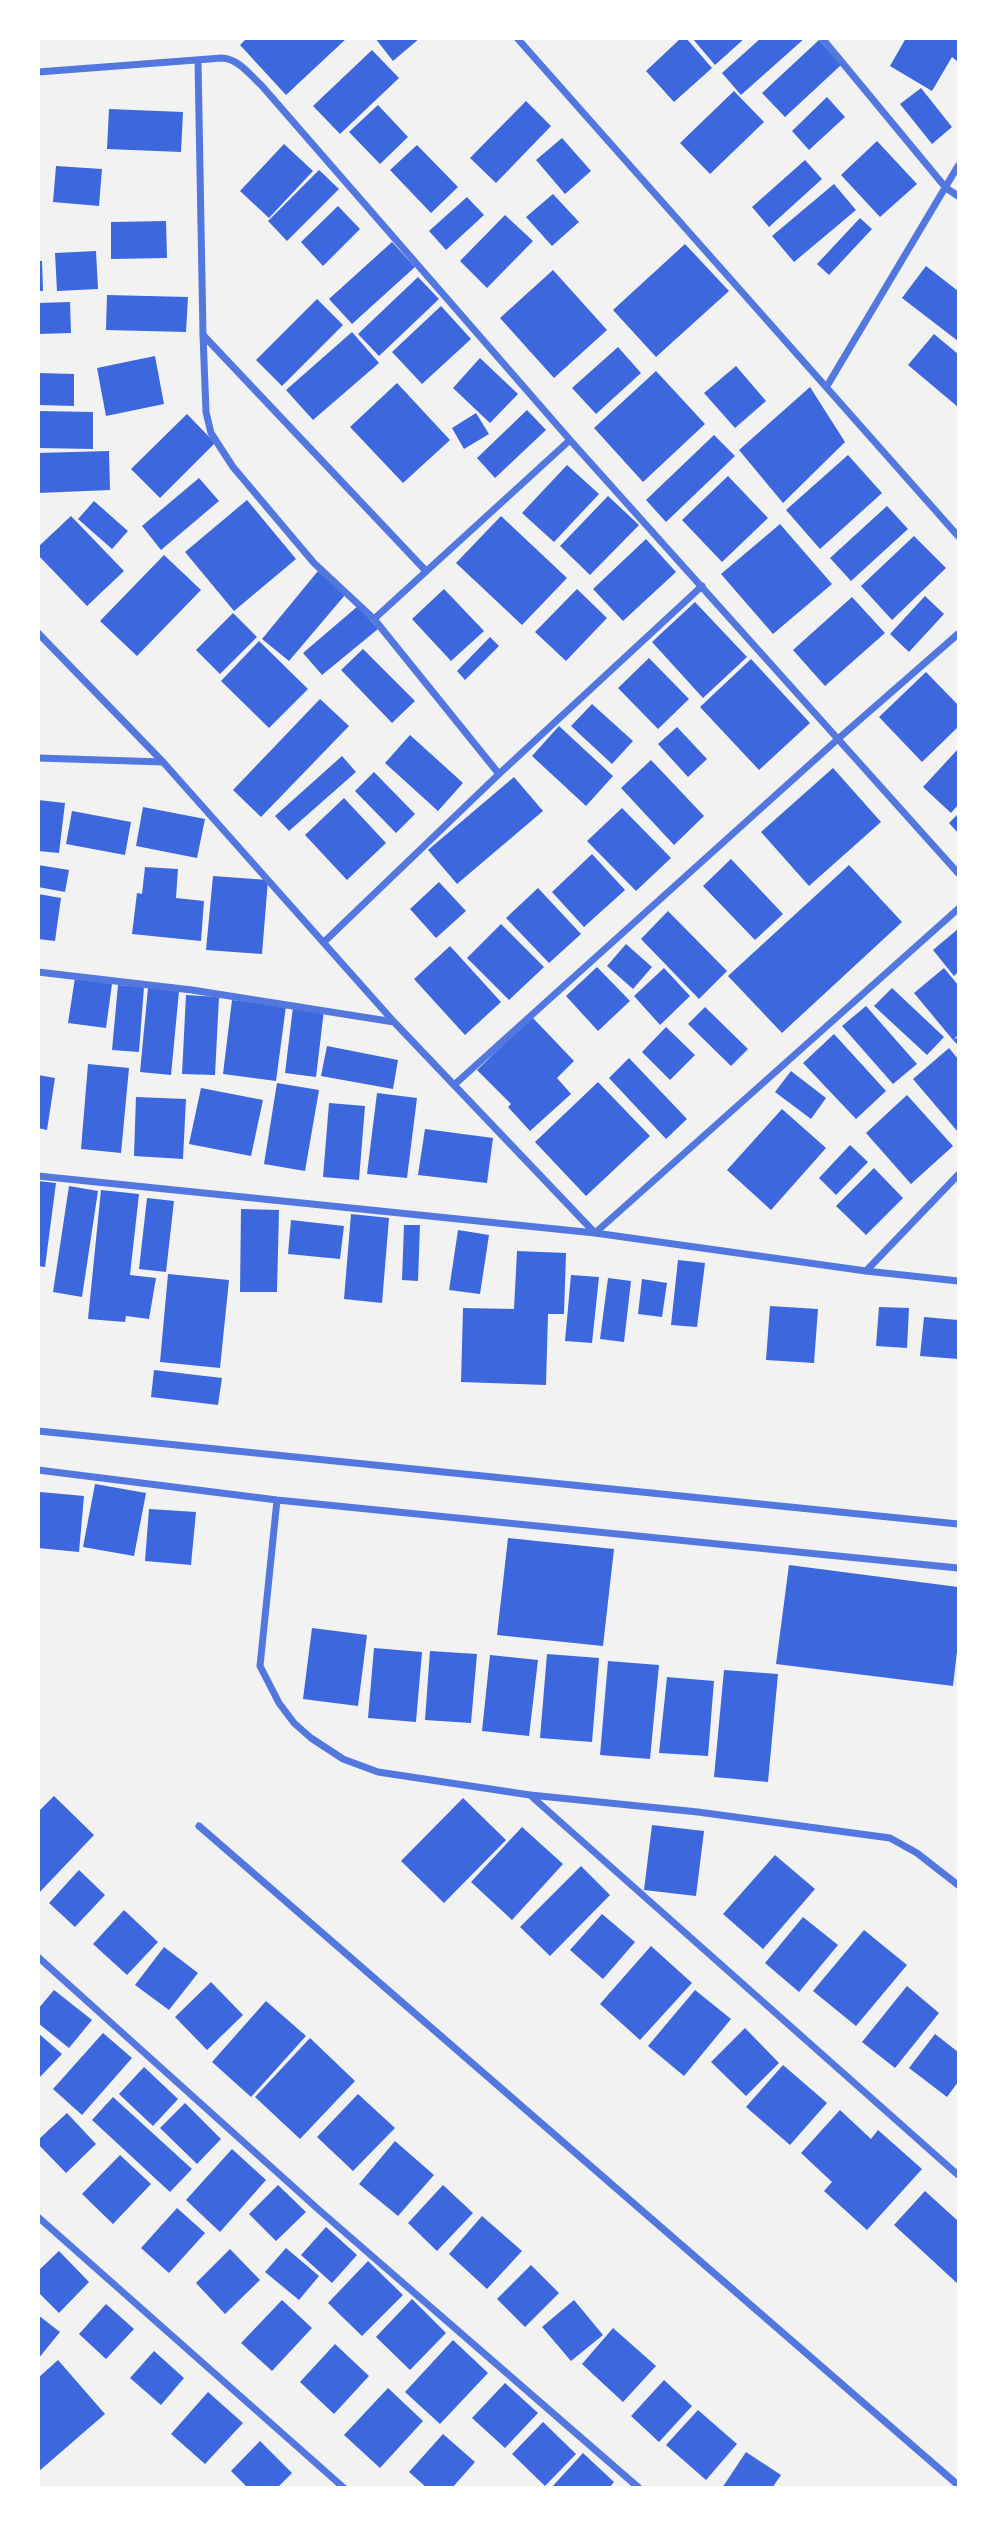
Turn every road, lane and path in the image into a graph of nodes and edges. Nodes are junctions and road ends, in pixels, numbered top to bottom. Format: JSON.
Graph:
{"nodes":[{"id":1,"x":517,"y":38,"type":"edge"},
{"id":2,"x":532,"y":38,"type":"edge"},
{"id":3,"x":822,"y":38,"type":"edge"},
{"id":4,"x":526,"y":49,"type":"junction"},
{"id":5,"x":198,"y":61,"type":"junction"},
{"id":6,"x":38,"y":72,"type":"edge"},
{"id":7,"x":958,"y":166,"type":"edge"},
{"id":8,"x":946,"y":188,"type":"junction"},
{"id":9,"x":958,"y":195,"type":"edge"},
{"id":10,"x":203,"y":335,"type":"junction"},
{"id":11,"x":827,"y":386,"type":"junction"},
{"id":12,"x":570,"y":440,"type":"junction"},
{"id":13,"x":958,"y":536,"type":"edge"},
{"id":14,"x":426,"y":571,"type":"junction"},
{"id":15,"x":702,"y":586,"type":"junction"},
{"id":16,"x":373,"y":619,"type":"junction"},
{"id":17,"x":38,"y":633,"type":"edge"},
{"id":18,"x":958,"y":635,"type":"edge"},
{"id":19,"x":839,"y":738,"type":"junction"},
{"id":20,"x":38,"y":758,"type":"edge"},
{"id":21,"x":163,"y":762,"type":"junction"},
{"id":22,"x":499,"y":774,"type":"junction"},
{"id":23,"x":958,"y":873,"type":"edge"},
{"id":24,"x":958,"y":909,"type":"edge"},
{"id":25,"x":324,"y":942,"type":"junction"},
{"id":26,"x":38,"y":972,"type":"edge"},
{"id":27,"x":394,"y":1022,"type":"junction"},
{"id":28,"x":454,"y":1085,"type":"junction"},
{"id":29,"x":38,"y":1175,"type":"edge"},
{"id":30,"x":958,"y":1175,"type":"edge"},
{"id":31,"x":595,"y":1233,"type":"junction"},
{"id":32,"x":866,"y":1271,"type":"junction"},
{"id":33,"x":958,"y":1281,"type":"edge"},
{"id":34,"x":38,"y":1431,"type":"edge"},
{"id":35,"x":38,"y":1470,"type":"edge"},
{"id":36,"x":277,"y":1500,"type":"junction"},
{"id":37,"x":958,"y":1524,"type":"edge"},
{"id":38,"x":958,"y":1568,"type":"edge"},
{"id":39,"x":530,"y":1795,"type":"junction"},
{"id":40,"x":199,"y":1826,"type":"dead end"},
{"id":41,"x":958,"y":1885,"type":"edge"},
{"id":42,"x":38,"y":1957,"type":"edge"},
{"id":43,"x":958,"y":2175,"type":"edge"},
{"id":44,"x":38,"y":2217,"type":"edge"},
{"id":45,"x":958,"y":2485,"type":"edge"},
{"id":46,"x":344,"y":2487,"type":"edge"},
{"id":47,"x":639,"y":2487,"type":"edge"}],
"edges":[{"from":1,"to":4,"type":"street"},
{"from":2,"to":4,"type":"street"},
{"from":3,"to":8,"type":"street"},
{"from":4,"to":11,"type":"street"},
{"from":5,"to":6,"type":"street"},
{"from":5,"to":10,"type":"street"},
{"from":5,"to":12,"type":"street"},
{"from":7,"to":8,"type":"street"},
{"from":8,"to":9,"type":"street"},
{"from":8,"to":11,"type":"street"},
{"from":10,"to":14,"type":"street"},
{"from":10,"to":16,"type":"street"},
{"from":11,"to":13,"type":"street"},
{"from":12,"to":14,"type":"street"},
{"from":12,"to":15,"type":"street"},
{"from":14,"to":16,"type":"street"},
{"from":15,"to":19,"type":"street"},
{"from":15,"to":22,"type":"street"},
{"from":16,"to":22,"type":"street"},
{"from":17,"to":21,"type":"street"},
{"from":18,"to":19,"type":"street"},
{"from":19,"to":23,"type":"street"},
{"from":19,"to":28,"type":"street"},
{"from":20,"to":21,"type":"street"},
{"from":21,"to":25,"type":"street"},
{"from":22,"to":25,"type":"street"},
{"from":24,"to":31,"type":"street"},
{"from":25,"to":27,"type":"street"},
{"from":26,"to":27,"type":"street"},
{"from":27,"to":28,"type":"street"},
{"from":28,"to":31,"type":"street"},
{"from":29,"to":31,"type":"street"},
{"from":30,"to":32,"type":"street"},
{"from":31,"to":32,"type":"street"},
{"from":32,"to":33,"type":"street"},
{"from":34,"to":37,"type":"street"},
{"from":35,"to":36,"type":"street"},
{"from":36,"to":38,"type":"street"},
{"from":36,"to":39,"type":"street"},
{"from":39,"to":41,"type":"street"},
{"from":39,"to":43,"type":"street"},
{"from":40,"to":45,"type":"street"},
{"from":42,"to":47,"type":"street"},
{"from":44,"to":46,"type":"street"}]}
